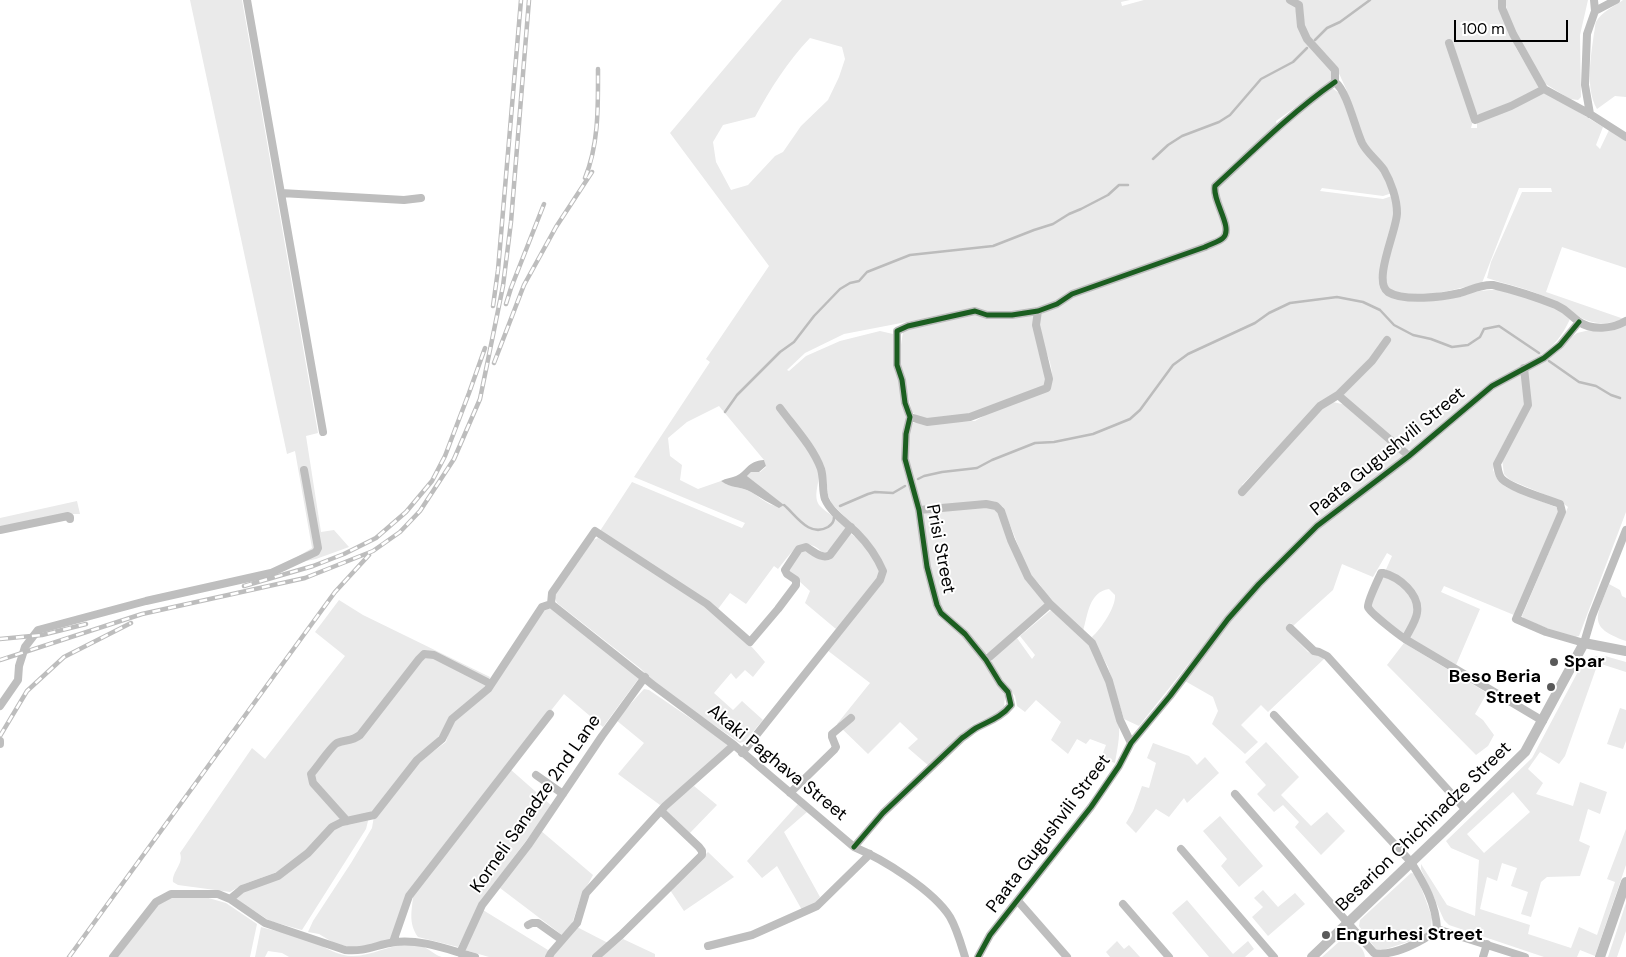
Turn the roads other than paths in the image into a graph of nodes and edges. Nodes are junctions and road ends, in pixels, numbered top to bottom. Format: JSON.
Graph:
{"nodes":[{"id":1,"x":247,"y":0,"type":"edge"},
{"id":2,"x":1290,"y":0,"type":"edge"},
{"id":3,"x":1502,"y":0,"type":"edge"},
{"id":4,"x":1594,"y":0,"type":"edge"},
{"id":5,"x":1616,"y":0,"type":"edge"},
{"id":6,"x":1595,"y":12,"type":"junction"},
{"id":7,"x":1449,"y":43,"type":"dead end"},
{"id":8,"x":1334,"y":82,"type":"junction"},
{"id":9,"x":1544,"y":89,"type":"junction"},
{"id":10,"x":1590,"y":114,"type":"junction"},
{"id":11,"x":1626,"y":137,"type":"edge"},
{"id":12,"x":280,"y":193,"type":"junction"},
{"id":13,"x":422,"y":198,"type":"dead end"},
{"id":14,"x":1038,"y":311,"type":"junction"},
{"id":15,"x":1626,"y":321,"type":"edge"},
{"id":16,"x":1579,"y":322,"type":"junction"},
{"id":17,"x":1387,"y":340,"type":"dead end"},
{"id":18,"x":1524,"y":368,"type":"junction"},
{"id":19,"x":1338,"y":394,"type":"junction"},
{"id":20,"x":780,"y":408,"type":"dead end"},
{"id":21,"x":910,"y":417,"type":"junction"},
{"id":22,"x":323,"y":432,"type":"dead end"},
{"id":23,"x":1409,"y":456,"type":"junction"},
{"id":24,"x":304,"y":470,"type":"dead end"},
{"id":25,"x":1242,"y":492,"type":"dead end"},
{"id":26,"x":919,"y":510,"type":"junction"},
{"id":27,"x":70,"y":519,"type":"dead end"},
{"id":28,"x":852,"y":527,"type":"junction"},
{"id":29,"x":0,"y":530,"type":"edge"},
{"id":30,"x":1626,"y":530,"type":"edge"},
{"id":31,"x":552,"y":604,"type":"junction"},
{"id":32,"x":1050,"y":604,"type":"junction"},
{"id":33,"x":1290,"y":628,"type":"dead end"},
{"id":34,"x":1405,"y":639,"type":"junction"},
{"id":35,"x":1584,"y":643,"type":"junction"},
{"id":36,"x":1626,"y":651,"type":"edge"},
{"id":37,"x":986,"y":660,"type":"junction"},
{"id":38,"x":645,"y":677,"type":"junction"},
{"id":39,"x":491,"y":684,"type":"junction"},
{"id":40,"x":0,"y":706,"type":"edge"},
{"id":41,"x":550,"y":714,"type":"dead end"},
{"id":42,"x":1274,"y":715,"type":"dead end"},
{"id":43,"x":851,"y":718,"type":"dead end"},
{"id":44,"x":1543,"y":721,"type":"junction"},
{"id":45,"x":1131,"y":743,"type":"junction"},
{"id":46,"x":734,"y":746,"type":"junction"},
{"id":47,"x":742,"y":753,"type":"junction"},
{"id":48,"x":536,"y":775,"type":"dead end"},
{"id":49,"x":790,"y":793,"type":"junction"},
{"id":50,"x":563,"y":794,"type":"junction"},
{"id":51,"x":1236,"y":794,"type":"dead end"},
{"id":52,"x":1466,"y":810,"type":"junction"},
{"id":53,"x":661,"y":811,"type":"junction"},
{"id":54,"x":347,"y":821,"type":"junction"},
{"id":55,"x":854,"y":847,"type":"junction"},
{"id":56,"x":1181,"y":849,"type":"dead end"},
{"id":57,"x":870,"y":854,"type":"junction"},
{"id":58,"x":1412,"y":862,"type":"junction"},
{"id":59,"x":1626,"y":882,"type":"edge"},
{"id":60,"x":230,"y":899,"type":"junction"},
{"id":61,"x":1018,"y":901,"type":"junction"},
{"id":62,"x":1123,"y":904,"type":"dead end"},
{"id":63,"x":1348,"y":923,"type":"junction"},
{"id":64,"x":528,"y":925,"type":"dead end"},
{"id":65,"x":1437,"y":928,"type":"junction"},
{"id":66,"x":562,"y":940,"type":"junction"},
{"id":67,"x":393,"y":942,"type":"junction"},
{"id":68,"x":1487,"y":944,"type":"junction"},
{"id":69,"x":708,"y":946,"type":"dead end"},
{"id":70,"x":460,"y":953,"type":"junction"},
{"id":71,"x":1373,"y":955,"type":"edge"},
{"id":72,"x":113,"y":957,"type":"edge"},
{"id":73,"x":475,"y":957,"type":"edge"},
{"id":74,"x":549,"y":957,"type":"edge"},
{"id":75,"x":596,"y":957,"type":"edge"},
{"id":76,"x":965,"y":957,"type":"edge"},
{"id":77,"x":978,"y":957,"type":"edge"},
{"id":78,"x":1067,"y":957,"type":"edge"},
{"id":79,"x":1169,"y":957,"type":"edge"},
{"id":80,"x":1274,"y":957,"type":"edge"},
{"id":81,"x":1312,"y":957,"type":"edge"},
{"id":82,"x":1483,"y":957,"type":"edge"},
{"id":83,"x":1525,"y":957,"type":"edge"},
{"id":84,"x":1600,"y":957,"type":"edge"}],
"edges":[{"from":1,"to":12,"type":"street"},
{"from":2,"to":8,"type":"street"},
{"from":3,"to":9,"type":"street"},
{"from":4,"to":6,"type":"street"},
{"from":5,"to":6,"type":"street"},
{"from":6,"to":10,"type":"street"},
{"from":7,"to":9,"type":"street"},
{"from":8,"to":14,"type":"street","name":"Prisi Street"},
{"from":8,"to":16,"type":"street"},
{"from":9,"to":10,"type":"street"},
{"from":10,"to":11,"type":"street"},
{"from":12,"to":13,"type":"street"},
{"from":12,"to":22,"type":"street"},
{"from":14,"to":21,"type":"street"},
{"from":14,"to":21,"type":"street","name":"Prisi Street"},
{"from":15,"to":16,"type":"street"},
{"from":16,"to":18,"type":"street","name":"Paata Gugushvili Street"},
{"from":17,"to":19,"type":"street"},
{"from":18,"to":23,"type":"street","name":"Paata Gugushvili Street"},
{"from":18,"to":35,"type":"street"},
{"from":19,"to":23,"type":"street"},
{"from":19,"to":25,"type":"street"},
{"from":20,"to":28,"type":"street"},
{"from":21,"to":26,"type":"street","name":"Prisi Street"},
{"from":23,"to":45,"type":"street","name":"Paata Gugushvili Street"},
{"from":24,"to":40,"type":"street"},
{"from":26,"to":32,"type":"street"},
{"from":26,"to":37,"type":"street","name":"Prisi Street"},
{"from":27,"to":29,"type":"street"},
{"from":28,"to":31,"type":"street"},
{"from":28,"to":47,"type":"street"},
{"from":30,"to":35,"type":"street"},
{"from":31,"to":38,"type":"street","name":"Akaki Paghava Street"},
{"from":31,"to":39,"type":"street"},
{"from":32,"to":37,"type":"street"},
{"from":32,"to":45,"type":"street"},
{"from":33,"to":52,"type":"street"},
{"from":34,"to":34,"type":"street"},
{"from":34,"to":44,"type":"street"},
{"from":35,"to":36,"type":"street"},
{"from":35,"to":44,"type":"street","name":"Besarion Chichinadze Street"},
{"from":37,"to":55,"type":"street","name":"Prisi Street"},
{"from":38,"to":46,"type":"street","name":"Akaki Paghava Street"},
{"from":38,"to":50,"type":"street","name":"Korneli Sanadze 2nd Lane"},
{"from":39,"to":54,"type":"street"},
{"from":39,"to":54,"type":"street"},
{"from":41,"to":67,"type":"street"},
{"from":42,"to":58,"type":"street"},
{"from":43,"to":49,"type":"street"},
{"from":44,"to":52,"type":"street","name":"Besarion Chichinadze Street"},
{"from":45,"to":61,"type":"street","name":"Paata Gugushvili Street"},
{"from":46,"to":47,"type":"street","name":"Akaki Paghava Street"},
{"from":46,"to":53,"type":"street"},
{"from":47,"to":49,"type":"street","name":"Akaki Paghava Street"},
{"from":48,"to":50,"type":"street"},
{"from":49,"to":55,"type":"street","name":"Akaki Paghava Street"},
{"from":50,"to":70,"type":"street","name":"Korneli Sanadze 2nd Lane"},
{"from":51,"to":63,"type":"street"},
{"from":52,"to":58,"type":"street","name":"Besarion Chichinadze Street"},
{"from":53,"to":66,"type":"street"},
{"from":53,"to":75,"type":"street"},
{"from":54,"to":60,"type":"street"},
{"from":55,"to":57,"type":"street","name":"Akaki Paghava Street"},
{"from":56,"to":80,"type":"street"},
{"from":57,"to":69,"type":"street"},
{"from":57,"to":76,"type":"street","name":"Akaki Paghava Street"},
{"from":58,"to":63,"type":"street","name":"Besarion Chichinadze Street"},
{"from":58,"to":65,"type":"street"},
{"from":59,"to":84,"type":"street"},
{"from":60,"to":67,"type":"street"},
{"from":60,"to":72,"type":"street"},
{"from":61,"to":77,"type":"street","name":"Paata Gugushvili Street"},
{"from":61,"to":78,"type":"street"},
{"from":62,"to":79,"type":"street"},
{"from":63,"to":71,"type":"street"},
{"from":63,"to":81,"type":"street","name":"Besarion Chichinadze Street"},
{"from":64,"to":66,"type":"street"},
{"from":65,"to":68,"type":"street"},
{"from":65,"to":71,"type":"street"},
{"from":66,"to":74,"type":"street"},
{"from":67,"to":70,"type":"street"},
{"from":68,"to":82,"type":"street"},
{"from":68,"to":83,"type":"street"},
{"from":70,"to":73,"type":"street"}]}
